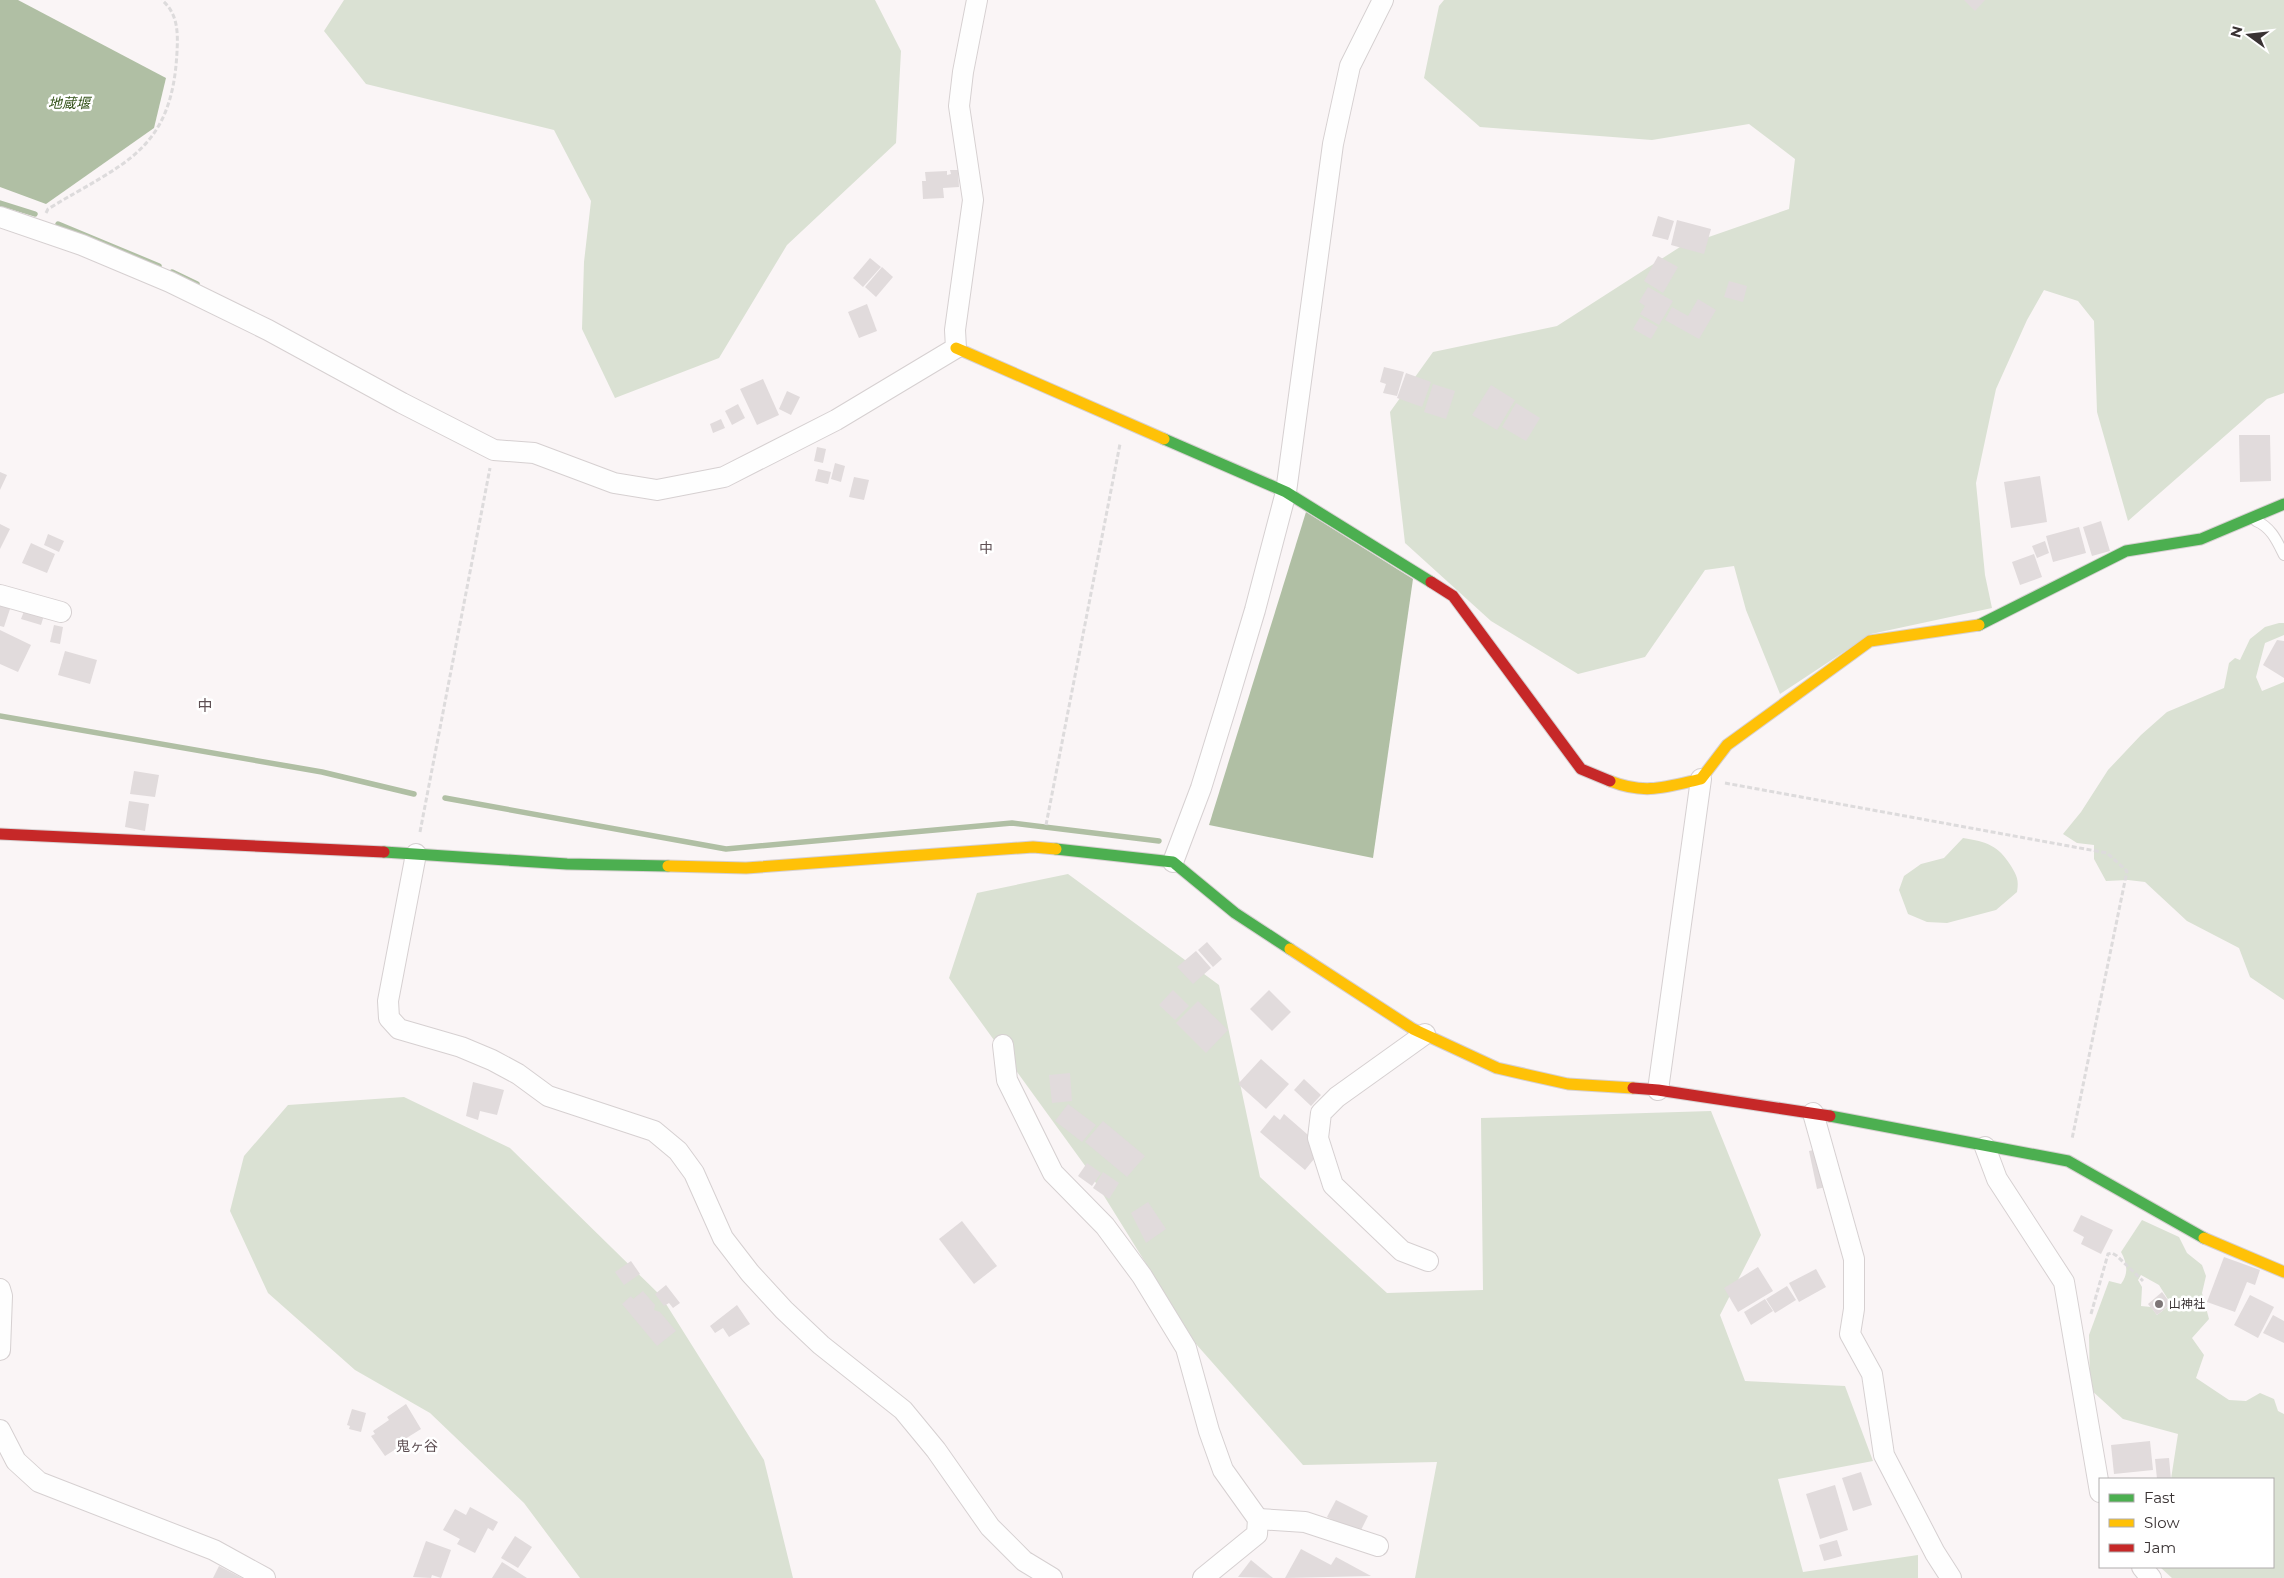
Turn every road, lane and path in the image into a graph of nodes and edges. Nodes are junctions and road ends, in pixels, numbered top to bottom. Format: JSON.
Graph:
{"nodes":[{"id":1,"x":162,"y":0,"type":"edge"},
{"id":2,"x":977,"y":0,"type":"edge"},
{"id":3,"x":1383,"y":0,"type":"edge"},
{"id":4,"x":45,"y":216,"type":"dead end"},
{"id":5,"x":0,"y":217,"type":"edge"},
{"id":6,"x":956,"y":348,"type":"junction"},
{"id":7,"x":1124,"y":422,"type":"junction"},
{"id":8,"x":494,"y":450,"type":"junction"},
{"id":9,"x":1286,"y":492,"type":"junction"},
{"id":10,"x":2284,"y":504,"type":"edge"},
{"id":11,"x":2253,"y":519,"type":"junction"},
{"id":12,"x":2284,"y":555,"type":"edge"},
{"id":13,"x":0,"y":595,"type":"edge"},
{"id":14,"x":61,"y":612,"type":"dead end"},
{"id":15,"x":1701,"y":779,"type":"junction"},
{"id":16,"x":1047,"y":818,"type":"dead end"},
{"id":17,"x":0,"y":834,"type":"edge"},
{"id":18,"x":416,"y":854,"type":"junction"},
{"id":19,"x":1173,"y":862,"type":"junction"},
{"id":20,"x":1425,"y":1034,"type":"junction"},
{"id":21,"x":1002,"y":1045,"type":"dead end"},
{"id":22,"x":1658,"y":1090,"type":"junction"},
{"id":23,"x":1813,"y":1113,"type":"junction"},
{"id":24,"x":1985,"y":1147,"type":"junction"},
{"id":25,"x":2068,"y":1161,"type":"junction"},
{"id":26,"x":1428,"y":1261,"type":"dead end"},
{"id":27,"x":2284,"y":1272,"type":"edge"},
{"id":28,"x":2143,"y":1281,"type":"dead end"},
{"id":29,"x":0,"y":1288,"type":"edge"},
{"id":30,"x":2074,"y":1339,"type":"junction"},
{"id":31,"x":0,"y":1350,"type":"edge"},
{"id":32,"x":0,"y":1430,"type":"edge"},
{"id":33,"x":2099,"y":1486,"type":"edge"},
{"id":34,"x":1258,"y":1518,"type":"junction"},
{"id":35,"x":1378,"y":1546,"type":"dead end"},
{"id":36,"x":2143,"y":1568,"type":"edge"},
{"id":37,"x":265,"y":1578,"type":"edge"},
{"id":38,"x":1052,"y":1578,"type":"edge"},
{"id":39,"x":1203,"y":1578,"type":"edge"},
{"id":40,"x":1951,"y":1578,"type":"edge"},
{"id":41,"x":2151,"y":1578,"type":"edge"}],
"edges":[{"from":1,"to":4,"type":"path"},
{"from":2,"to":6,"type":"street"},
{"from":3,"to":9,"type":"street"},
{"from":5,"to":8,"type":"street"},
{"from":6,"to":7,"type":"street"},
{"from":6,"to":8,"type":"street"},
{"from":7,"to":9,"type":"street"},
{"from":7,"to":16,"type":"path"},
{"from":8,"to":18,"type":"path"},
{"from":9,"to":15,"type":"street"},
{"from":9,"to":19,"type":"street"},
{"from":10,"to":11,"type":"street"},
{"from":11,"to":12,"type":"lane"},
{"from":11,"to":15,"type":"street"},
{"from":13,"to":14,"type":"street"},
{"from":15,"to":22,"type":"street"},
{"from":15,"to":25,"type":"path"},
{"from":17,"to":18,"type":"street"},
{"from":18,"to":19,"type":"street"},
{"from":18,"to":38,"type":"street"},
{"from":19,"to":20,"type":"street"},
{"from":20,"to":22,"type":"street"},
{"from":20,"to":26,"type":"street"},
{"from":21,"to":34,"type":"street"},
{"from":22,"to":23,"type":"street"},
{"from":23,"to":24,"type":"street"},
{"from":23,"to":40,"type":"street"},
{"from":24,"to":25,"type":"street"},
{"from":24,"to":30,"type":"street"},
{"from":25,"to":27,"type":"street"},
{"from":28,"to":30,"type":"path"},
{"from":29,"to":31,"type":"street"},
{"from":30,"to":33,"type":"street"},
{"from":32,"to":37,"type":"street"},
{"from":34,"to":35,"type":"street"},
{"from":34,"to":39,"type":"street"},
{"from":36,"to":41,"type":"street"}]}
